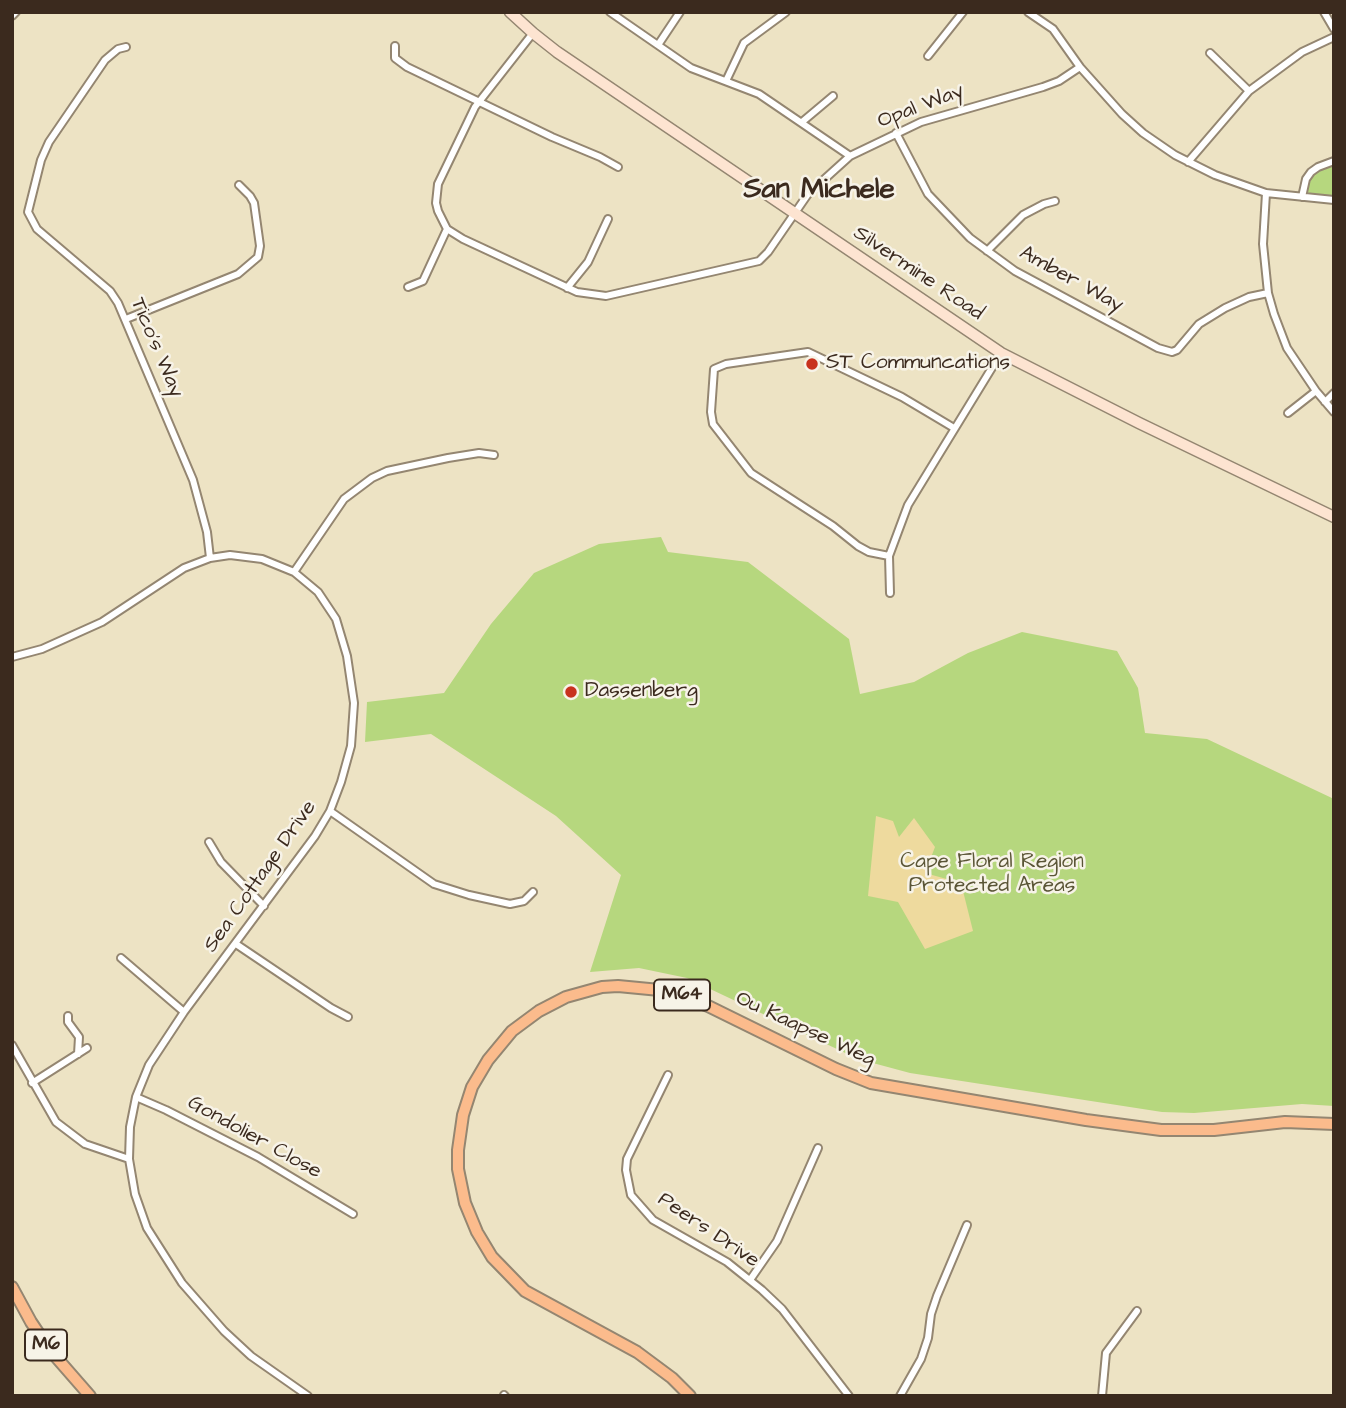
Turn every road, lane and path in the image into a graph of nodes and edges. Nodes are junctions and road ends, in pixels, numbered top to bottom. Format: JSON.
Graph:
{"nodes":[{"id":1,"x":16,"y":12,"type":"edge"},
{"id":2,"x":510,"y":12,"type":"edge"},
{"id":3,"x":610,"y":12,"type":"edge"},
{"id":4,"x":680,"y":12,"type":"edge"},
{"id":5,"x":786,"y":12,"type":"edge"},
{"id":6,"x":963,"y":12,"type":"edge"},
{"id":7,"x":1028,"y":12,"type":"edge"},
{"id":8,"x":1324,"y":12,"type":"edge"},
{"id":9,"x":12,"y":16,"type":"edge"},
{"id":10,"x":1334,"y":29,"type":"edge"},
{"id":11,"x":533,"y":33,"type":"junction"},
{"id":12,"x":1334,"y":37,"type":"edge"},
{"id":13,"x":658,"y":45,"type":"junction"},
{"id":14,"x":395,"y":46,"type":"dead end"},
{"id":15,"x":126,"y":47,"type":"dead end"},
{"id":16,"x":1210,"y":54,"type":"dead end"},
{"id":17,"x":928,"y":56,"type":"dead end"},
{"id":18,"x":1080,"y":67,"type":"junction"},
{"id":19,"x":726,"y":81,"type":"junction"},
{"id":20,"x":1250,"y":91,"type":"junction"},
{"id":21,"x":833,"y":96,"type":"dead end"},
{"id":22,"x":479,"y":100,"type":"junction"},
{"id":23,"x":802,"y":122,"type":"junction"},
{"id":24,"x":896,"y":133,"type":"junction"},
{"id":25,"x":850,"y":156,"type":"junction"},
{"id":26,"x":1334,"y":161,"type":"edge"},
{"id":27,"x":1188,"y":162,"type":"junction"},
{"id":28,"x":618,"y":167,"type":"dead end"},
{"id":29,"x":242,"y":186,"type":"dead end"},
{"id":30,"x":1266,"y":193,"type":"junction"},
{"id":31,"x":1302,"y":197,"type":"junction"},
{"id":32,"x":1334,"y":200,"type":"edge"},
{"id":33,"x":1055,"y":201,"type":"dead end"},
{"id":34,"x":794,"y":213,"type":"junction"},
{"id":35,"x":608,"y":219,"type":"dead end"},
{"id":36,"x":447,"y":229,"type":"junction"},
{"id":37,"x":987,"y":251,"type":"junction"},
{"id":38,"x":408,"y":287,"type":"dead end"},
{"id":39,"x":567,"y":288,"type":"junction"},
{"id":40,"x":1268,"y":293,"type":"junction"},
{"id":41,"x":126,"y":319,"type":"junction"},
{"id":42,"x":1001,"y":353,"type":"junction"},
{"id":43,"x":1316,"y":391,"type":"junction"},
{"id":44,"x":1334,"y":393,"type":"edge"},
{"id":45,"x":1325,"y":402,"type":"junction"},
{"id":46,"x":1334,"y":412,"type":"edge"},
{"id":47,"x":1288,"y":413,"type":"dead end"},
{"id":48,"x":954,"y":428,"type":"junction"},
{"id":49,"x":495,"y":455,"type":"dead end"},
{"id":50,"x":1334,"y":517,"type":"edge"},
{"id":51,"x":889,"y":556,"type":"junction"},
{"id":52,"x":210,"y":558,"type":"junction"},
{"id":53,"x":294,"y":572,"type":"junction"},
{"id":54,"x":890,"y":593,"type":"dead end"},
{"id":55,"x":12,"y":657,"type":"edge"},
{"id":56,"x":330,"y":811,"type":"junction"},
{"id":57,"x":209,"y":842,"type":"dead end"},
{"id":58,"x":533,"y":892,"type":"dead end"},
{"id":59,"x":264,"y":905,"type":"junction"},
{"id":60,"x":236,"y":944,"type":"junction"},
{"id":61,"x":121,"y":958,"type":"dead end"},
{"id":62,"x":184,"y":1012,"type":"junction"},
{"id":63,"x":68,"y":1016,"type":"dead end"},
{"id":64,"x":348,"y":1017,"type":"dead end"},
{"id":65,"x":12,"y":1045,"type":"edge"},
{"id":66,"x":87,"y":1048,"type":"dead end"},
{"id":67,"x":78,"y":1054,"type":"junction"},
{"id":68,"x":668,"y":1074,"type":"dead end"},
{"id":69,"x":32,"y":1083,"type":"junction"},
{"id":70,"x":136,"y":1097,"type":"junction"},
{"id":71,"x":1334,"y":1124,"type":"edge"},
{"id":72,"x":818,"y":1148,"type":"dead end"},
{"id":73,"x":129,"y":1159,"type":"junction"},
{"id":74,"x":353,"y":1214,"type":"dead end"},
{"id":75,"x":967,"y":1225,"type":"dead end"},
{"id":76,"x":750,"y":1280,"type":"junction"},
{"id":77,"x":12,"y":1287,"type":"edge"},
{"id":78,"x":1137,"y":1311,"type":"dead end"},
{"id":79,"x":90,"y":1396,"type":"edge"},
{"id":80,"x":309,"y":1396,"type":"edge"},
{"id":81,"x":690,"y":1396,"type":"edge"},
{"id":82,"x":849,"y":1396,"type":"edge"},
{"id":83,"x":900,"y":1396,"type":"edge"},
{"id":84,"x":1101,"y":1396,"type":"edge"}],
"edges":[{"from":1,"to":9,"type":"street"},
{"from":2,"to":11,"type":"street","name":"Silvermine Road"},
{"from":3,"to":13,"type":"street"},
{"from":4,"to":13,"type":"street"},
{"from":5,"to":19,"type":"street"},
{"from":6,"to":17,"type":"street"},
{"from":7,"to":18,"type":"street"},
{"from":8,"to":10,"type":"street"},
{"from":11,"to":22,"type":"street"},
{"from":11,"to":34,"type":"street","name":"Silvermine Road"},
{"from":12,"to":20,"type":"street"},
{"from":13,"to":19,"type":"street"},
{"from":14,"to":22,"type":"street"},
{"from":15,"to":41,"type":"street","name":"Tico's Way"},
{"from":16,"to":20,"type":"street"},
{"from":18,"to":24,"type":"street","name":"Opal Way"},
{"from":18,"to":27,"type":"street"},
{"from":19,"to":23,"type":"street"},
{"from":20,"to":27,"type":"street"},
{"from":21,"to":23,"type":"street"},
{"from":22,"to":28,"type":"street"},
{"from":22,"to":36,"type":"street"},
{"from":23,"to":25,"type":"street"},
{"from":24,"to":25,"type":"street","name":"Opal Way"},
{"from":24,"to":37,"type":"street","name":"Amber Way"},
{"from":25,"to":34,"type":"street","name":"Opal Way"},
{"from":26,"to":31,"type":"street"},
{"from":27,"to":30,"type":"street"},
{"from":29,"to":41,"type":"street"},
{"from":30,"to":31,"type":"street"},
{"from":30,"to":40,"type":"street"},
{"from":31,"to":32,"type":"street"},
{"from":33,"to":37,"type":"street"},
{"from":34,"to":39,"type":"street","name":"Opal Way"},
{"from":34,"to":42,"type":"street","name":"Silvermine Road"},
{"from":35,"to":39,"type":"street"},
{"from":36,"to":38,"type":"street"},
{"from":36,"to":39,"type":"street","name":"Opal Way"},
{"from":37,"to":40,"type":"street","name":"Amber Way"},
{"from":40,"to":43,"type":"street"},
{"from":41,"to":52,"type":"street","name":"Tico's Way"},
{"from":42,"to":48,"type":"street"},
{"from":42,"to":50,"type":"street","name":"Silvermine Road"},
{"from":43,"to":45,"type":"street"},
{"from":43,"to":47,"type":"street"},
{"from":44,"to":45,"type":"street"},
{"from":45,"to":46,"type":"street"},
{"from":48,"to":51,"type":"street"},
{"from":48,"to":51,"type":"street"},
{"from":49,"to":53,"type":"street"},
{"from":51,"to":54,"type":"street"},
{"from":52,"to":53,"type":"street","name":"Sea Cottage Drive"},
{"from":52,"to":55,"type":"street","name":"Sea Cottage Drive"},
{"from":53,"to":56,"type":"street","name":"Sea Cottage Drive"},
{"from":56,"to":58,"type":"street"},
{"from":56,"to":59,"type":"street","name":"Sea Cottage Drive"},
{"from":57,"to":59,"type":"street"},
{"from":59,"to":60,"type":"street","name":"Sea Cottage Drive"},
{"from":60,"to":62,"type":"street","name":"Sea Cottage Drive"},
{"from":60,"to":64,"type":"street"},
{"from":61,"to":62,"type":"street"},
{"from":62,"to":70,"type":"street","name":"Sea Cottage Drive"},
{"from":63,"to":67,"type":"street"},
{"from":65,"to":69,"type":"street"},
{"from":66,"to":67,"type":"street"},
{"from":67,"to":69,"type":"street"},
{"from":68,"to":76,"type":"street","name":"Peers Drive"},
{"from":69,"to":73,"type":"street"},
{"from":70,"to":73,"type":"street","name":"Sea Cottage Drive"},
{"from":70,"to":74,"type":"street","name":"Gondolier Close"},
{"from":71,"to":81,"type":"main road","name":"Ou Kaapse Weg","number":"M64"},
{"from":72,"to":76,"type":"street"},
{"from":73,"to":80,"type":"street","name":"Sea Cottage Drive"},
{"from":75,"to":83,"type":"street"},
{"from":76,"to":82,"type":"street","name":"Peers Drive"},
{"from":77,"to":79,"type":"main road","number":"M6"},
{"from":78,"to":84,"type":"street"}]}
